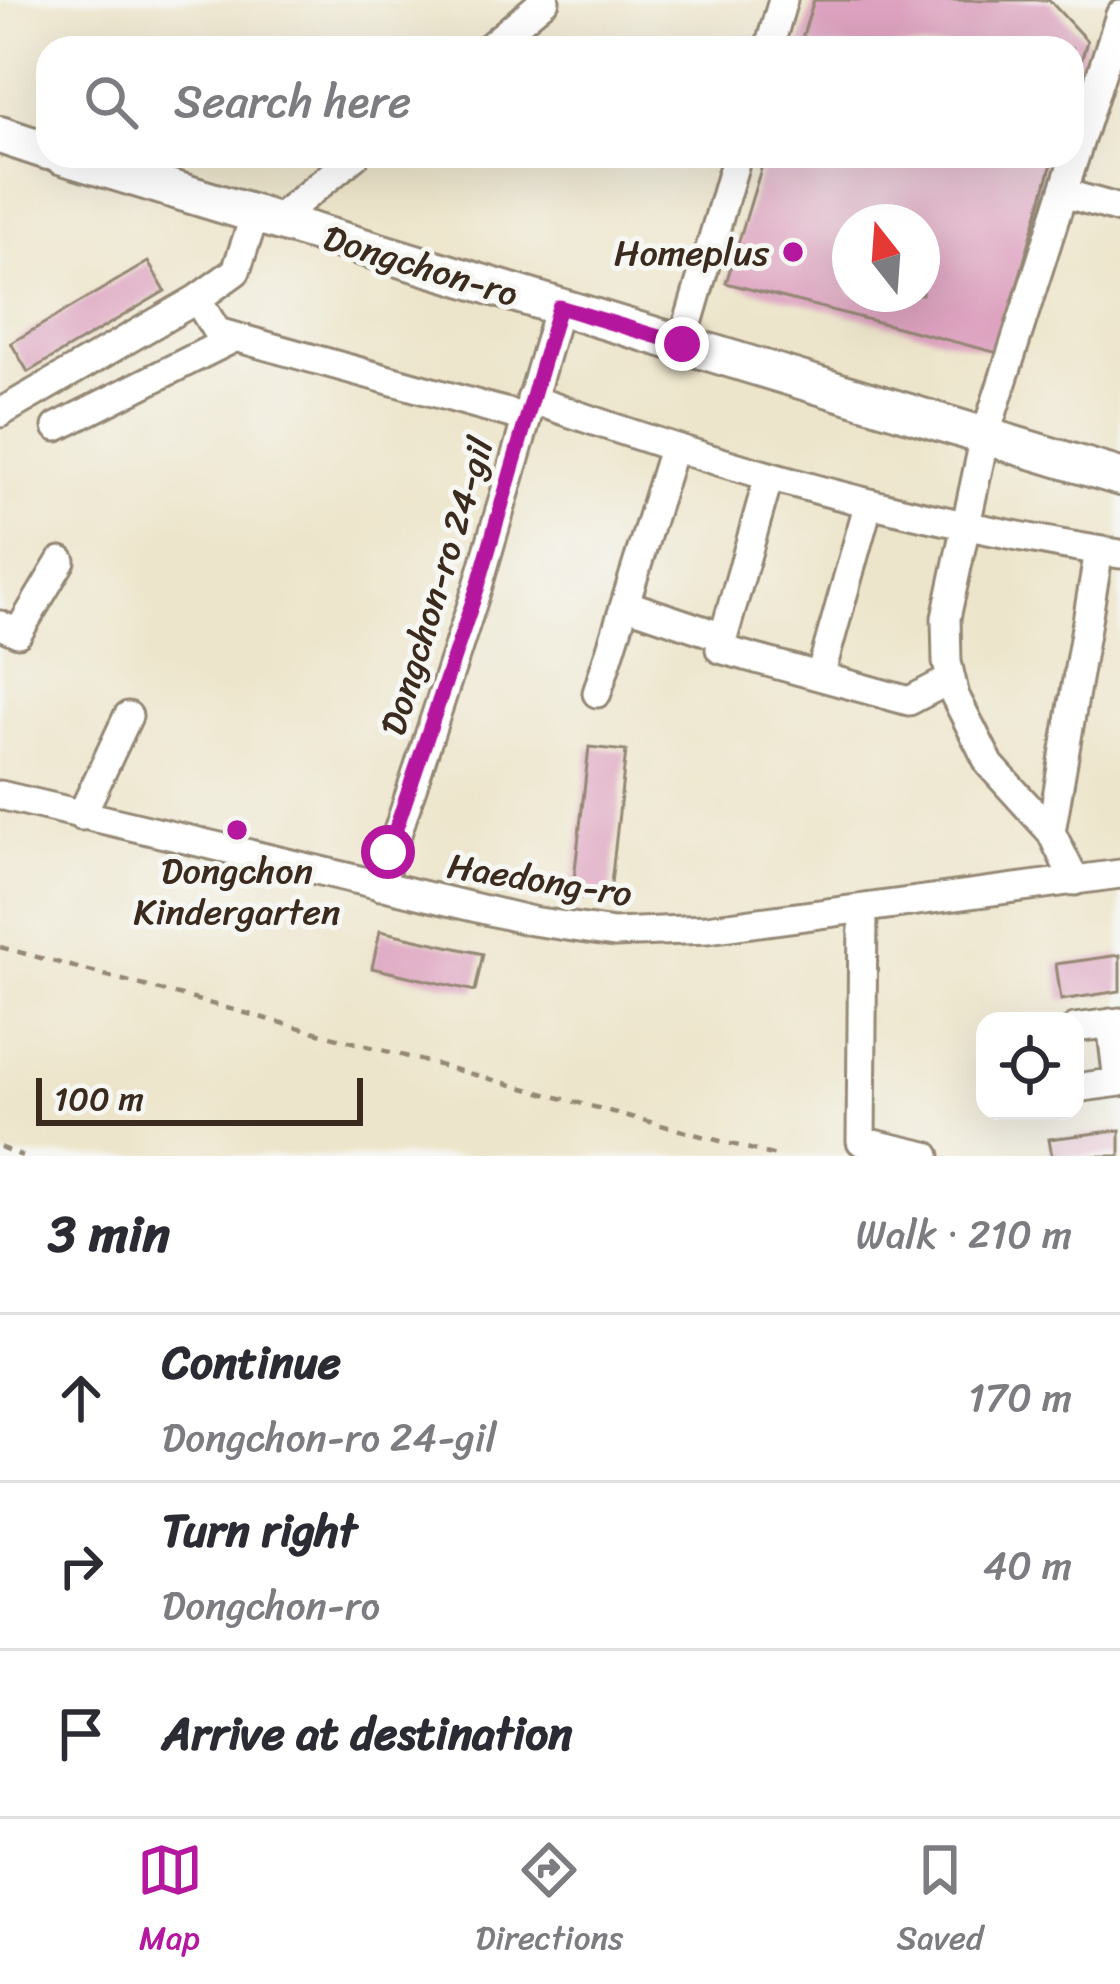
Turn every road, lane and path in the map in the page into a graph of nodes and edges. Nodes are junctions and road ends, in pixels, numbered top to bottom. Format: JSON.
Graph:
{"nodes":[{"id":1,"x":545,"y":0,"type":"edge"},
{"id":2,"x":783,"y":0,"type":"edge"},
{"id":3,"x":1120,"y":15,"type":"edge"},
{"id":4,"x":502,"y":36,"type":"edge"},
{"id":5,"x":772,"y":36,"type":"edge"},
{"id":6,"x":1084,"y":127,"type":"edge"},
{"id":7,"x":0,"y":135,"type":"edge"},
{"id":8,"x":36,"y":147,"type":"edge"},
{"id":9,"x":102,"y":168,"type":"edge"},
{"id":10,"x":338,"y":168,"type":"edge"},
{"id":11,"x":733,"y":168,"type":"edge"},
{"id":12,"x":1071,"y":168,"type":"edge"},
{"id":13,"x":1063,"y":193,"type":"junction"},
{"id":14,"x":1120,"y":209,"type":"edge"},
{"id":15,"x":265,"y":218,"type":"junction"},
{"id":16,"x":197,"y":299,"type":"junction"},
{"id":17,"x":559,"y":307,"type":"junction"},
{"id":18,"x":236,"y":337,"type":"junction"},
{"id":19,"x":682,"y":344,"type":"junction"},
{"id":20,"x":112,"y":349,"type":"junction"},
{"id":21,"x":134,"y":388,"type":"junction"},
{"id":22,"x":529,"y":409,"type":"junction"},
{"id":23,"x":0,"y":413,"type":"edge"},
{"id":24,"x":57,"y":427,"type":"dead end"},
{"id":25,"x":985,"y":436,"type":"junction"},
{"id":26,"x":673,"y":449,"type":"junction"},
{"id":27,"x":1120,"y":477,"type":"edge"},
{"id":28,"x":768,"y":480,"type":"junction"},
{"id":29,"x":868,"y":506,"type":"junction"},
{"id":30,"x":962,"y":529,"type":"junction"},
{"id":31,"x":1110,"y":552,"type":"edge"},
{"id":32,"x":61,"y":560,"type":"dead end"},
{"id":33,"x":625,"y":604,"type":"junction"},
{"id":34,"x":0,"y":625,"type":"edge"},
{"id":35,"x":723,"y":637,"type":"junction"},
{"id":36,"x":820,"y":676,"type":"junction"},
{"id":37,"x":951,"y":679,"type":"junction"},
{"id":38,"x":598,"y":693,"type":"dead end"},
{"id":39,"x":128,"y":716,"type":"dead end"},
{"id":40,"x":0,"y":795,"type":"edge"},
{"id":41,"x":81,"y":816,"type":"junction"},
{"id":42,"x":1051,"y":832,"type":"junction"},
{"id":43,"x":1120,"y":874,"type":"edge"},
{"id":44,"x":1075,"y":880,"type":"junction"},
{"id":45,"x":380,"y":886,"type":"junction"},
{"id":46,"x":863,"y":910,"type":"junction"},
{"id":47,"x":0,"y":946,"type":"edge"},
{"id":48,"x":1116,"y":1023,"type":"edge"},
{"id":49,"x":1084,"y":1027,"type":"edge"},
{"id":50,"x":1119,"y":1082,"type":"edge"},
{"id":51,"x":1084,"y":1087,"type":"edge"},
{"id":52,"x":0,"y":1147,"type":"edge"},
{"id":53,"x":22,"y":1156,"type":"edge"},
{"id":54,"x":776,"y":1156,"type":"edge"},
{"id":55,"x":926,"y":1156,"type":"edge"}],
"edges":[{"from":1,"to":4,"type":"street"},
{"from":2,"to":5,"type":"street"},
{"from":3,"to":6,"type":"street"},
{"from":7,"to":8,"type":"main road"},
{"from":9,"to":15,"type":"main road","name":"Dongchon-ro"},
{"from":10,"to":15,"type":"street"},
{"from":11,"to":19,"type":"street"},
{"from":12,"to":13,"type":"street"},
{"from":13,"to":14,"type":"street"},
{"from":13,"to":25,"type":"street"},
{"from":15,"to":16,"type":"street"},
{"from":15,"to":17,"type":"main road","name":"Dongchon-ro"},
{"from":16,"to":18,"type":"street"},
{"from":16,"to":20,"type":"street"},
{"from":17,"to":19,"type":"main road","name":"Dongchon-ro"},
{"from":17,"to":22,"type":"street","name":"Dongchon-ro 24-gil"},
{"from":18,"to":21,"type":"street"},
{"from":18,"to":22,"type":"street"},
{"from":19,"to":25,"type":"main road","name":"Dongchon-ro"},
{"from":20,"to":21,"type":"street"},
{"from":20,"to":23,"type":"street"},
{"from":21,"to":24,"type":"street"},
{"from":22,"to":26,"type":"street"},
{"from":22,"to":45,"type":"street","name":"Dongchon-ro 24-gil"},
{"from":25,"to":27,"type":"main road","name":"Dongchon-ro"},
{"from":25,"to":30,"type":"street"},
{"from":26,"to":28,"type":"street"},
{"from":26,"to":33,"type":"street"},
{"from":28,"to":29,"type":"street"},
{"from":28,"to":35,"type":"street"},
{"from":29,"to":30,"type":"street"},
{"from":29,"to":36,"type":"street"},
{"from":30,"to":31,"type":"street"},
{"from":30,"to":37,"type":"street"},
{"from":31,"to":42,"type":"street"},
{"from":32,"to":34,"type":"street"},
{"from":33,"to":35,"type":"street"},
{"from":33,"to":38,"type":"street"},
{"from":35,"to":36,"type":"street"},
{"from":36,"to":37,"type":"street"},
{"from":37,"to":42,"type":"street"},
{"from":39,"to":41,"type":"street"},
{"from":40,"to":41,"type":"street","name":"Haedong-ro"},
{"from":41,"to":45,"type":"street","name":"Haedong-ro"},
{"from":42,"to":44,"type":"street"},
{"from":43,"to":44,"type":"street","name":"Haedong-ro"},
{"from":44,"to":46,"type":"street","name":"Haedong-ro"},
{"from":45,"to":46,"type":"street","name":"Haedong-ro"},
{"from":46,"to":55,"type":"street"},
{"from":47,"to":54,"type":"path"},
{"from":48,"to":49,"type":"street"},
{"from":48,"to":50,"type":"street"},
{"from":50,"to":51,"type":"street"},
{"from":52,"to":53,"type":"path"}]}
